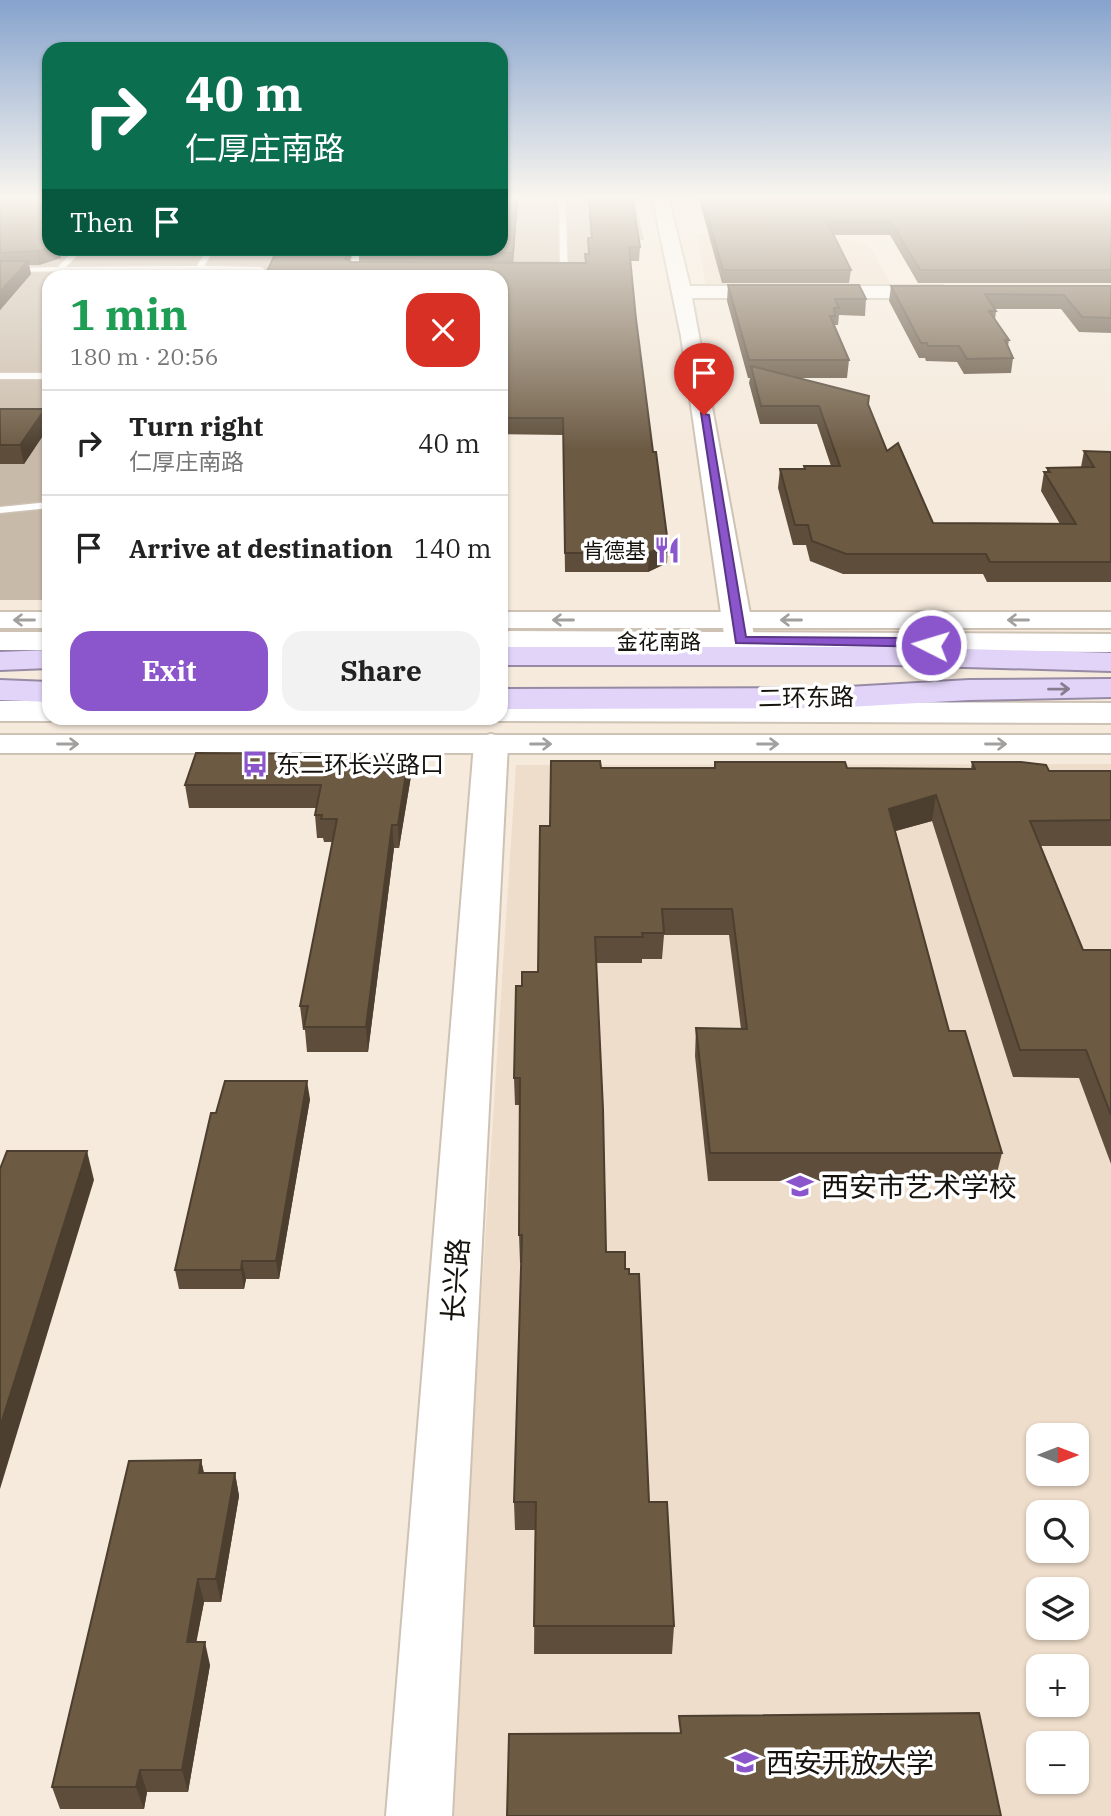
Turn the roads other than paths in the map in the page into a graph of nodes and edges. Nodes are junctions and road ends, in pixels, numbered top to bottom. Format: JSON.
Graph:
{"nodes":[{"id":1,"x":679,"y":281,"type":"edge"},
{"id":2,"x":682,"y":292,"type":"junction"},
{"id":3,"x":959,"y":292,"type":"edge"},
{"id":4,"x":0,"y":376,"type":"edge"},
{"id":5,"x":42,"y":376,"type":"edge"},
{"id":6,"x":42,"y":506,"type":"edge"},
{"id":7,"x":0,"y":510,"type":"edge"},
{"id":8,"x":0,"y":620,"type":"edge"},
{"id":9,"x":42,"y":620,"type":"edge"},
{"id":10,"x":508,"y":620,"type":"edge"},
{"id":11,"x":1111,"y":620,"type":"edge"},
{"id":12,"x":739,"y":631,"type":"junction"},
{"id":13,"x":508,"y":640,"type":"edge"},
{"id":14,"x":0,"y":641,"type":"edge"},
{"id":15,"x":904,"y":642,"type":"junction"},
{"id":16,"x":1111,"y":643,"type":"edge"},
{"id":17,"x":35,"y":655,"type":"edge"},
{"id":18,"x":508,"y":656,"type":"edge"},
{"id":19,"x":1066,"y":660,"type":"junction"},
{"id":20,"x":1111,"y":662,"type":"edge"},
{"id":21,"x":1111,"y":688,"type":"edge"},
{"id":22,"x":42,"y":694,"type":"edge"},
{"id":23,"x":4,"y":697,"type":"edge"},
{"id":24,"x":831,"y":698,"type":"junction"},
{"id":25,"x":42,"y":709,"type":"edge"},
{"id":26,"x":696,"y":711,"type":"junction"},
{"id":27,"x":1111,"y":713,"type":"edge"},
{"id":28,"x":508,"y":717,"type":"edge"},
{"id":29,"x":508,"y":718,"type":"edge"},
{"id":30,"x":508,"y":718,"type":"edge"},
{"id":31,"x":363,"y":725,"type":"edge"},
{"id":32,"x":497,"y":725,"type":"edge"},
{"id":33,"x":0,"y":744,"type":"edge"},
{"id":34,"x":1111,"y":744,"type":"edge"},
{"id":35,"x":419,"y":1816,"type":"edge"}],
"edges":[{"from":1,"to":2,"type":"street"},
{"from":2,"to":3,"type":"street"},
{"from":2,"to":12,"type":"street"},
{"from":4,"to":5,"type":"lane"},
{"from":6,"to":7,"type":"lane"},
{"from":9,"to":8,"type":"street","one_way":true},
{"from":12,"to":10,"type":"street","one_way":true},
{"from":11,"to":12,"type":"street","one_way":true},
{"from":12,"to":13,"type":"street","name":"金花南路"},
{"from":12,"to":15,"type":"street","name":"金花南路"},
{"from":14,"to":17,"type":"street"},
{"from":15,"to":16,"type":"street","name":"金花南路"},
{"from":15,"to":19,"type":"highway"},
{"from":18,"to":19,"type":"highway","name":"二环东路"},
{"from":19,"to":20,"type":"highway","name":"二环东路"},
{"from":24,"to":21,"type":"highway","name":"二环东路","one_way":true},
{"from":22,"to":23,"type":"highway"},
{"from":23,"to":25,"type":"street"},
{"from":24,"to":26,"type":"highway"},
{"from":24,"to":28,"type":"highway","name":"二环东路"},
{"from":26,"to":27,"type":"street"},
{"from":26,"to":29,"type":"street"},
{"from":30,"to":34,"type":"street","one_way":true},
{"from":33,"to":31,"type":"street","one_way":true},
{"from":32,"to":35,"type":"street","name":"长兴路"}]}
